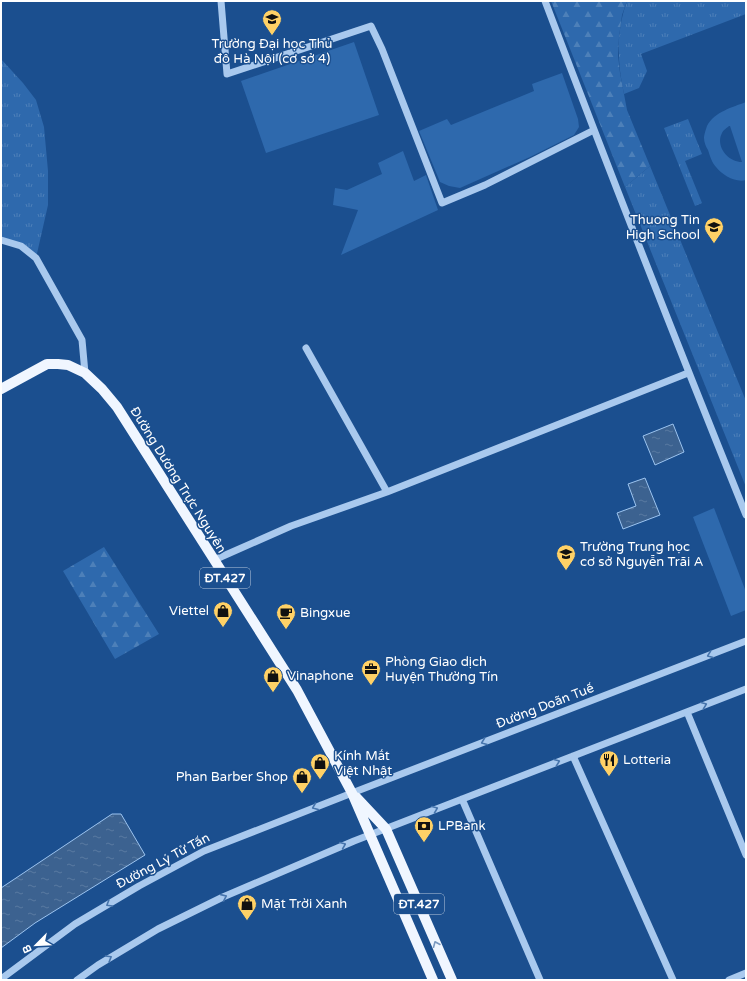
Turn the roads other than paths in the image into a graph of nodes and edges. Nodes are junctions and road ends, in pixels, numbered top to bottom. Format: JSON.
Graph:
{"nodes":[{"id":1,"x":221,"y":1,"type":"edge"},
{"id":2,"x":545,"y":1,"type":"edge"},
{"id":3,"x":594,"y":130,"type":"junction"},
{"id":4,"x":1,"y":240,"type":"edge"},
{"id":5,"x":306,"y":348,"type":"dead end"},
{"id":6,"x":86,"y":373,"type":"junction"},
{"id":7,"x":688,"y":373,"type":"junction"},
{"id":8,"x":1,"y":389,"type":"edge"},
{"id":9,"x":387,"y":492,"type":"junction"},
{"id":10,"x":746,"y":515,"type":"edge"},
{"id":11,"x":214,"y":560,"type":"junction"},
{"id":12,"x":746,"y":640,"type":"edge"},
{"id":13,"x":746,"y":689,"type":"edge"},
{"id":14,"x":687,"y":712,"type":"junction"},
{"id":15,"x":573,"y":756,"type":"junction"},
{"id":16,"x":352,"y":793,"type":"junction"},
{"id":17,"x":462,"y":799,"type":"junction"},
{"id":18,"x":386,"y":829,"type":"junction"},
{"id":19,"x":370,"y":835,"type":"junction"},
{"id":20,"x":746,"y":855,"type":"edge"},
{"id":21,"x":746,"y":973,"type":"edge"},
{"id":22,"x":1,"y":979,"type":"edge"},
{"id":23,"x":77,"y":980,"type":"edge"},
{"id":24,"x":433,"y":980,"type":"edge"},
{"id":25,"x":452,"y":980,"type":"edge"},
{"id":26,"x":540,"y":980,"type":"edge"},
{"id":27,"x":673,"y":980,"type":"edge"},
{"id":28,"x":728,"y":980,"type":"edge"}],
"edges":[{"from":1,"to":3,"type":"street"},
{"from":2,"to":3,"type":"street"},
{"from":3,"to":7,"type":"street"},
{"from":4,"to":6,"type":"street"},
{"from":5,"to":9,"type":"street"},
{"from":6,"to":8,"type":"main road","number":"ĐT.427"},
{"from":6,"to":11,"type":"main road","name":"Đường Dương Trực Nguyên","number":"ĐT.427"},
{"from":7,"to":9,"type":"street"},
{"from":7,"to":10,"type":"street"},
{"from":9,"to":11,"type":"street"},
{"from":11,"to":16,"type":"main road","name":"Đường Dương Trực Nguyên","number":"ĐT.427"},
{"from":12,"to":16,"type":"street","name":"Đường Doãn Tuế","one_way":true},
{"from":14,"to":13,"type":"street","one_way":true},
{"from":14,"to":15,"type":"street"},
{"from":14,"to":20,"type":"street"},
{"from":17,"to":15,"type":"street","one_way":true},
{"from":15,"to":27,"type":"street"},
{"from":16,"to":18,"type":"main road","name":"Đường Dương Trực Nguyên"},
{"from":16,"to":19,"type":"main road","name":"Đường Dương Trực Nguyên","number":"ĐT.427"},
{"from":16,"to":22,"type":"street","name":"Đường Lý Tử Tấn","one_way":true},
{"from":18,"to":17,"type":"street","one_way":true},
{"from":17,"to":26,"type":"street"},
{"from":18,"to":19,"type":"street"},
{"from":25,"to":18,"type":"main road","name":"Đường Dương Trực Nguyên","number":"ĐT.427","one_way":true},
{"from":23,"to":19,"type":"street","one_way":true},
{"from":19,"to":24,"type":"main road","name":"Đường Dương Trực Nguyên","number":"ĐT.427"},
{"from":21,"to":28,"type":"street"}]}
